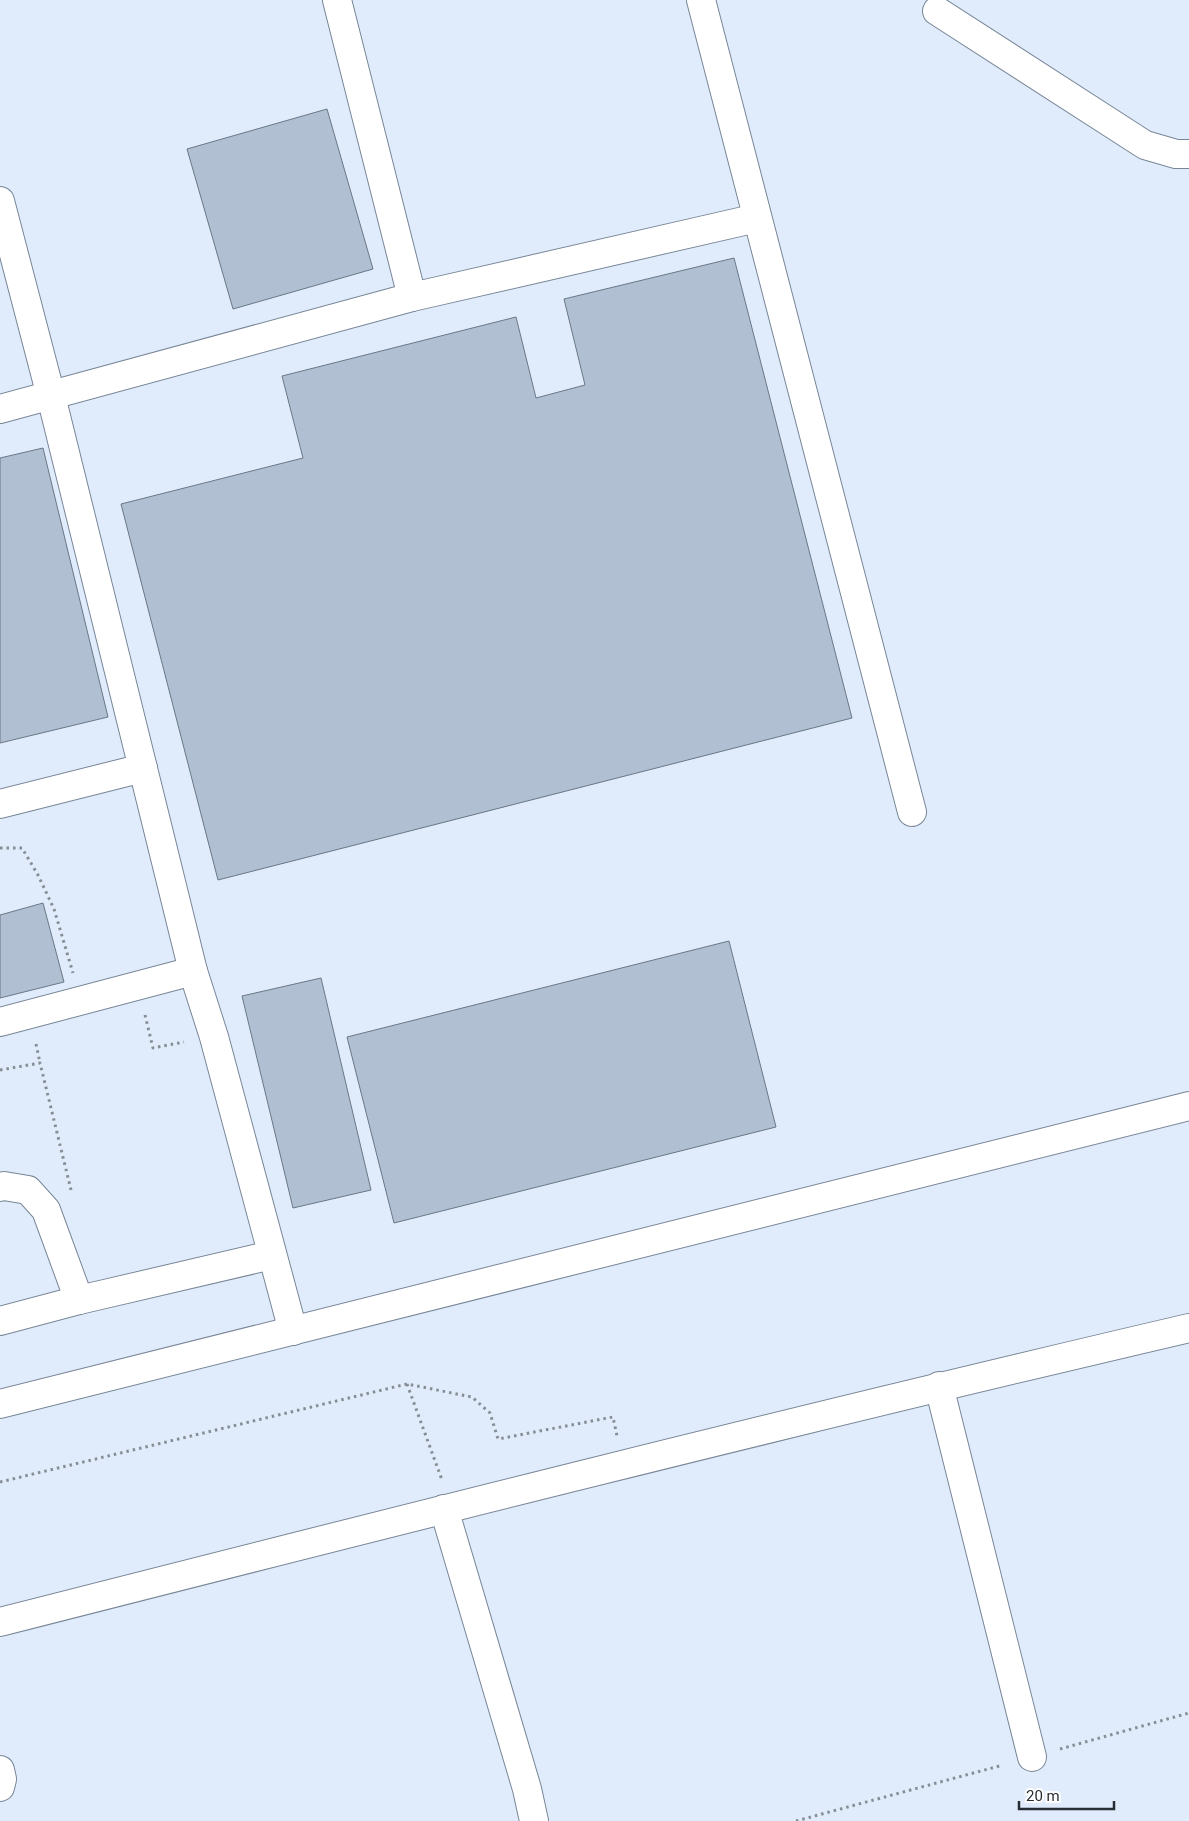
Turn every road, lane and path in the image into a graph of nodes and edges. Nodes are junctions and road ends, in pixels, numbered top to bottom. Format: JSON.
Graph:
{"nodes":[{"id":1,"x":337,"y":0,"type":"edge"},
{"id":2,"x":701,"y":0,"type":"edge"},
{"id":3,"x":936,"y":11,"type":"dead end"},
{"id":4,"x":1189,"y":154,"type":"edge"},
{"id":5,"x":0,"y":201,"type":"edge"},
{"id":6,"x":757,"y":218,"type":"junction"},
{"id":7,"x":412,"y":297,"type":"junction"},
{"id":8,"x":51,"y":396,"type":"junction"},
{"id":9,"x":0,"y":409,"type":"edge"},
{"id":10,"x":143,"y":768,"type":"junction"},
{"id":11,"x":0,"y":804,"type":"edge"},
{"id":12,"x":912,"y":812,"type":"dead end"},
{"id":13,"x":0,"y":848,"type":"edge"},
{"id":14,"x":193,"y":971,"type":"junction"},
{"id":15,"x":82,"y":1000,"type":"junction"},
{"id":16,"x":143,"y":1007,"type":"dead end"},
{"id":17,"x":0,"y":1022,"type":"edge"},
{"id":18,"x":214,"y":1037,"type":"junction"},
{"id":19,"x":0,"y":1070,"type":"edge"},
{"id":20,"x":1189,"y":1106,"type":"edge"},
{"id":21,"x":0,"y":1187,"type":"edge"},
{"id":22,"x":72,"y":1194,"type":"dead end"},
{"id":23,"x":272,"y":1255,"type":"junction"},
{"id":24,"x":79,"y":1300,"type":"junction"},
{"id":25,"x":0,"y":1322,"type":"edge"},
{"id":26,"x":1189,"y":1328,"type":"edge"},
{"id":27,"x":293,"y":1331,"type":"junction"},
{"id":28,"x":408,"y":1384,"type":"junction"},
{"id":29,"x":939,"y":1386,"type":"junction"},
{"id":30,"x":0,"y":1404,"type":"edge"},
{"id":31,"x":624,"y":1464,"type":"junction"},
{"id":32,"x":0,"y":1482,"type":"edge"},
{"id":33,"x":448,"y":1508,"type":"junction"},
{"id":34,"x":0,"y":1622,"type":"edge"},
{"id":35,"x":1189,"y":1712,"type":"edge"},
{"id":36,"x":1032,"y":1757,"type":"junction"},
{"id":37,"x":0,"y":1770,"type":"edge"},
{"id":38,"x":0,"y":1787,"type":"edge"},
{"id":39,"x":534,"y":1821,"type":"edge"},
{"id":40,"x":796,"y":1821,"type":"edge"}],
"edges":[{"from":1,"to":7,"type":"lane"},
{"from":2,"to":6,"type":"lane"},
{"from":3,"to":4,"type":"lane"},
{"from":5,"to":8,"type":"lane"},
{"from":6,"to":7,"type":"lane"},
{"from":6,"to":12,"type":"lane"},
{"from":7,"to":8,"type":"lane"},
{"from":8,"to":9,"type":"lane"},
{"from":8,"to":10,"type":"lane"},
{"from":10,"to":11,"type":"lane"},
{"from":10,"to":14,"type":"lane"},
{"from":13,"to":15,"type":"path"},
{"from":14,"to":15,"type":"lane"},
{"from":14,"to":18,"type":"lane"},
{"from":15,"to":17,"type":"lane"},
{"from":16,"to":18,"type":"path"},
{"from":18,"to":23,"type":"lane"},
{"from":19,"to":22,"type":"path"},
{"from":20,"to":27,"type":"lane"},
{"from":21,"to":24,"type":"lane"},
{"from":23,"to":24,"type":"lane"},
{"from":23,"to":27,"type":"lane"},
{"from":24,"to":25,"type":"lane"},
{"from":26,"to":29,"type":"lane"},
{"from":27,"to":30,"type":"lane"},
{"from":28,"to":31,"type":"path"},
{"from":28,"to":32,"type":"path"},
{"from":28,"to":33,"type":"path"},
{"from":29,"to":31,"type":"lane"},
{"from":29,"to":36,"type":"lane"},
{"from":31,"to":33,"type":"lane"},
{"from":33,"to":34,"type":"lane"},
{"from":33,"to":39,"type":"lane"},
{"from":35,"to":36,"type":"path"},
{"from":36,"to":40,"type":"path"},
{"from":37,"to":38,"type":"lane"}]}
